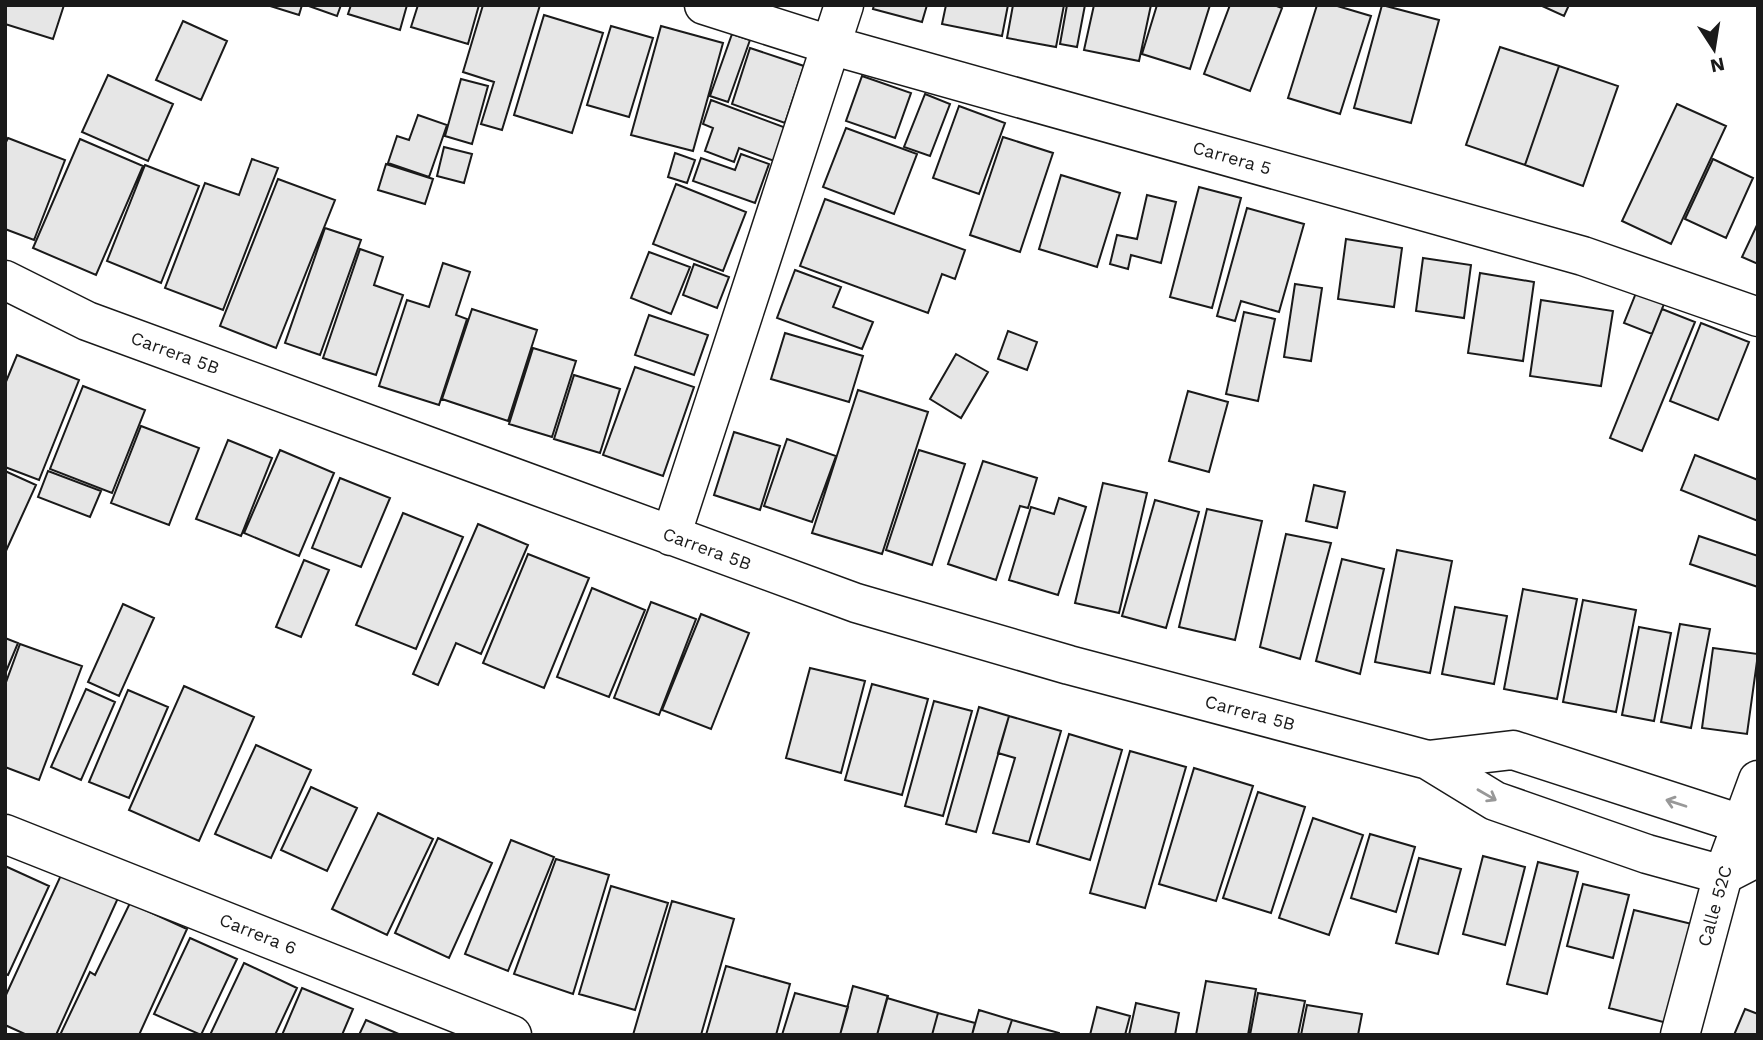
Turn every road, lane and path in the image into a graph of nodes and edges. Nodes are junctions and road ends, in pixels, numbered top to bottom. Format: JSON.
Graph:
{"nodes":[{"id":1,"x":704,"y":5,"type":"edge"},
{"id":2,"x":844,"y":5,"type":"edge"},
{"id":3,"x":830,"y":45,"type":"junction"},
{"id":4,"x":5,"y":280,"type":"edge"},
{"id":5,"x":1758,"y":317,"type":"edge"},
{"id":6,"x":671,"y":536,"type":"junction"},
{"id":7,"x":1428,"y":760,"type":"junction"},
{"id":8,"x":1758,"y":780,"type":"edge"},
{"id":9,"x":5,"y":834,"type":"edge"},
{"id":10,"x":1752,"y":841,"type":"edge"},
{"id":11,"x":1723,"y":875,"type":"junction"},
{"id":12,"x":512,"y":1035,"type":"edge"},
{"id":13,"x":1680,"y":1035,"type":"edge"}],
"edges":[{"from":1,"to":3,"type":"street","name":"Carrera 5"},
{"from":2,"to":3,"type":"street"},
{"from":3,"to":5,"type":"street","name":"Carrera 5"},
{"from":3,"to":6,"type":"street"},
{"from":4,"to":6,"type":"street","name":"Carrera 5B"},
{"from":6,"to":7,"type":"street","name":"Carrera 5B"},
{"from":10,"to":7,"type":"street","name":"Carrera 5B","one_way":true},
{"from":7,"to":11,"type":"street","name":"Carrera 5B","one_way":true},
{"from":8,"to":10,"type":"street","name":"Calle 52C"},
{"from":9,"to":12,"type":"street","name":"Carrera 6"},
{"from":10,"to":11,"type":"street","name":"Calle 52C"},
{"from":11,"to":13,"type":"street","name":"Calle 52C"}]}
